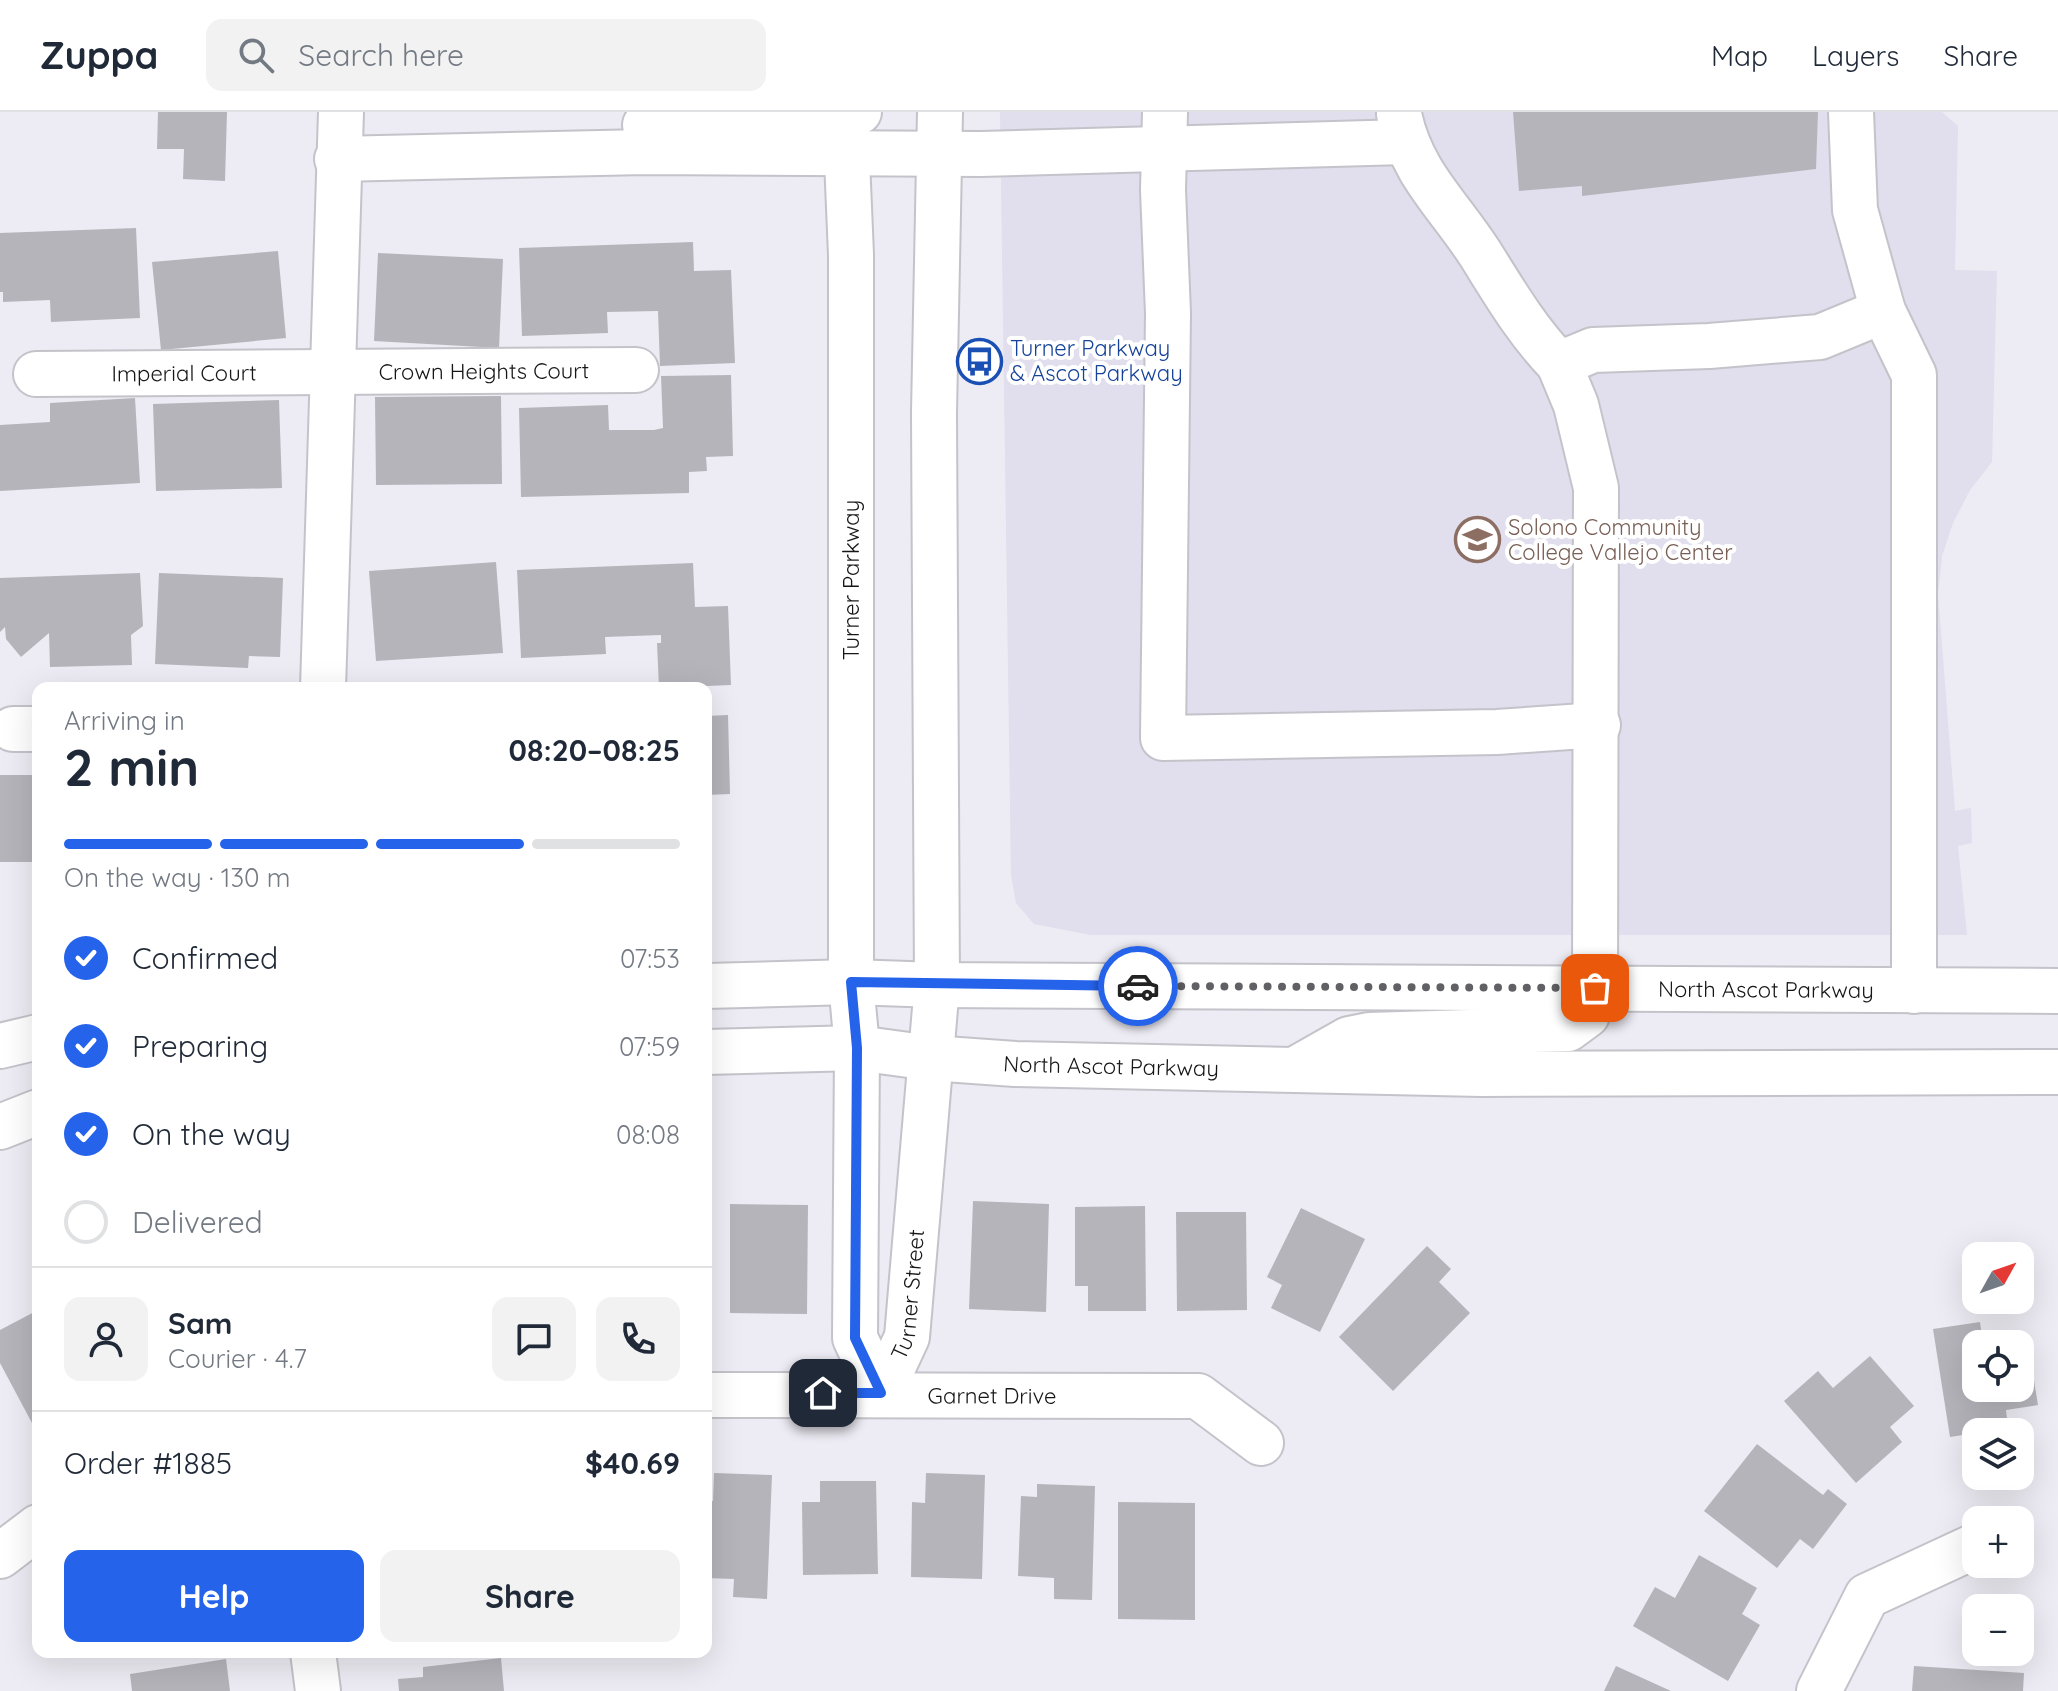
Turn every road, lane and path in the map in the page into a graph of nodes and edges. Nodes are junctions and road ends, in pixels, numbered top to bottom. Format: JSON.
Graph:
{"nodes":[{"id":1,"x":940,"y":112,"type":"edge"},
{"id":2,"x":1851,"y":112,"type":"edge"},
{"id":3,"x":849,"y":123,"type":"edge"},
{"id":4,"x":1402,"y":127,"type":"edge"},
{"id":5,"x":1165,"y":130,"type":"edge"},
{"id":6,"x":339,"y":133,"type":"edge"},
{"id":7,"x":940,"y":155,"type":"junction"},
{"id":8,"x":1883,"y":311,"type":"junction"},
{"id":9,"x":1559,"y":364,"type":"junction"},
{"id":10,"x":636,"y":370,"type":"dead end"},
{"id":11,"x":331,"y":372,"type":"junction"},
{"id":12,"x":36,"y":374,"type":"dead end"},
{"id":13,"x":323,"y":682,"type":"edge"},
{"id":14,"x":1598,"y":725,"type":"junction"},
{"id":15,"x":851,"y":982,"type":"junction"},
{"id":16,"x":937,"y":985,"type":"junction"},
{"id":17,"x":712,"y":986,"type":"edge"},
{"id":18,"x":1595,"y":988,"type":"junction"},
{"id":19,"x":1914,"y":991,"type":"junction"},
{"id":20,"x":2058,"y":991,"type":"edge"},
{"id":21,"x":32,"y":1038,"type":"edge"},
{"id":22,"x":0,"y":1046,"type":"edge"},
{"id":23,"x":857,"y":1048,"type":"junction"},
{"id":24,"x":712,"y":1052,"type":"edge"},
{"id":25,"x":931,"y":1058,"type":"junction"},
{"id":26,"x":1294,"y":1070,"type":"junction"},
{"id":27,"x":2058,"y":1072,"type":"edge"},
{"id":28,"x":32,"y":1114,"type":"edge"},
{"id":29,"x":0,"y":1127,"type":"edge"},
{"id":30,"x":881,"y":1393,"type":"junction"},
{"id":31,"x":712,"y":1395,"type":"edge"},
{"id":32,"x":1261,"y":1443,"type":"dead end"},
{"id":33,"x":32,"y":1532,"type":"edge"},
{"id":34,"x":1962,"y":1552,"type":"edge"},
{"id":35,"x":0,"y":1556,"type":"edge"},
{"id":36,"x":314,"y":1658,"type":"edge"},
{"id":37,"x":318,"y":1691,"type":"edge"},
{"id":38,"x":1819,"y":1691,"type":"edge"}],
"edges":[{"from":1,"to":7,"type":"street"},
{"from":2,"to":8,"type":"street"},
{"from":3,"to":6,"type":"street"},
{"from":3,"to":7,"type":"street"},
{"from":3,"to":15,"type":"street","name":"Turner Parkway"},
{"from":4,"to":5,"type":"street"},
{"from":4,"to":9,"type":"street"},
{"from":5,"to":7,"type":"street"},
{"from":5,"to":14,"type":"street"},
{"from":6,"to":11,"type":"street"},
{"from":7,"to":16,"type":"street"},
{"from":8,"to":9,"type":"street"},
{"from":8,"to":19,"type":"street"},
{"from":9,"to":14,"type":"street"},
{"from":10,"to":11,"type":"street","name":"Crown Heights Court"},
{"from":11,"to":12,"type":"street","name":"Imperial Court"},
{"from":11,"to":13,"type":"street"},
{"from":14,"to":18,"type":"street"},
{"from":15,"to":16,"type":"street","name":"North Ascot Parkway"},
{"from":15,"to":17,"type":"street","name":"North Ascot Parkway"},
{"from":15,"to":23,"type":"street","name":"Turner Parkway"},
{"from":16,"to":18,"type":"street","name":"North Ascot Parkway"},
{"from":16,"to":25,"type":"street","name":"Turner Street"},
{"from":18,"to":19,"type":"street","name":"North Ascot Parkway"},
{"from":18,"to":26,"type":"street"},
{"from":19,"to":20,"type":"street","name":"North Ascot Parkway"},
{"from":21,"to":22,"type":"street"},
{"from":23,"to":24,"type":"street","name":"North Ascot Parkway"},
{"from":23,"to":25,"type":"street","name":"North Ascot Parkway"},
{"from":23,"to":30,"type":"street","name":"Turner Street"},
{"from":25,"to":26,"type":"street","name":"North Ascot Parkway"},
{"from":25,"to":30,"type":"street","name":"Turner Street"},
{"from":26,"to":27,"type":"street","name":"North Ascot Parkway"},
{"from":28,"to":29,"type":"street"},
{"from":30,"to":31,"type":"street","name":"Garnet Drive"},
{"from":30,"to":32,"type":"street","name":"Garnet Drive"},
{"from":33,"to":35,"type":"street"},
{"from":34,"to":38,"type":"street"},
{"from":36,"to":37,"type":"street"}]}
